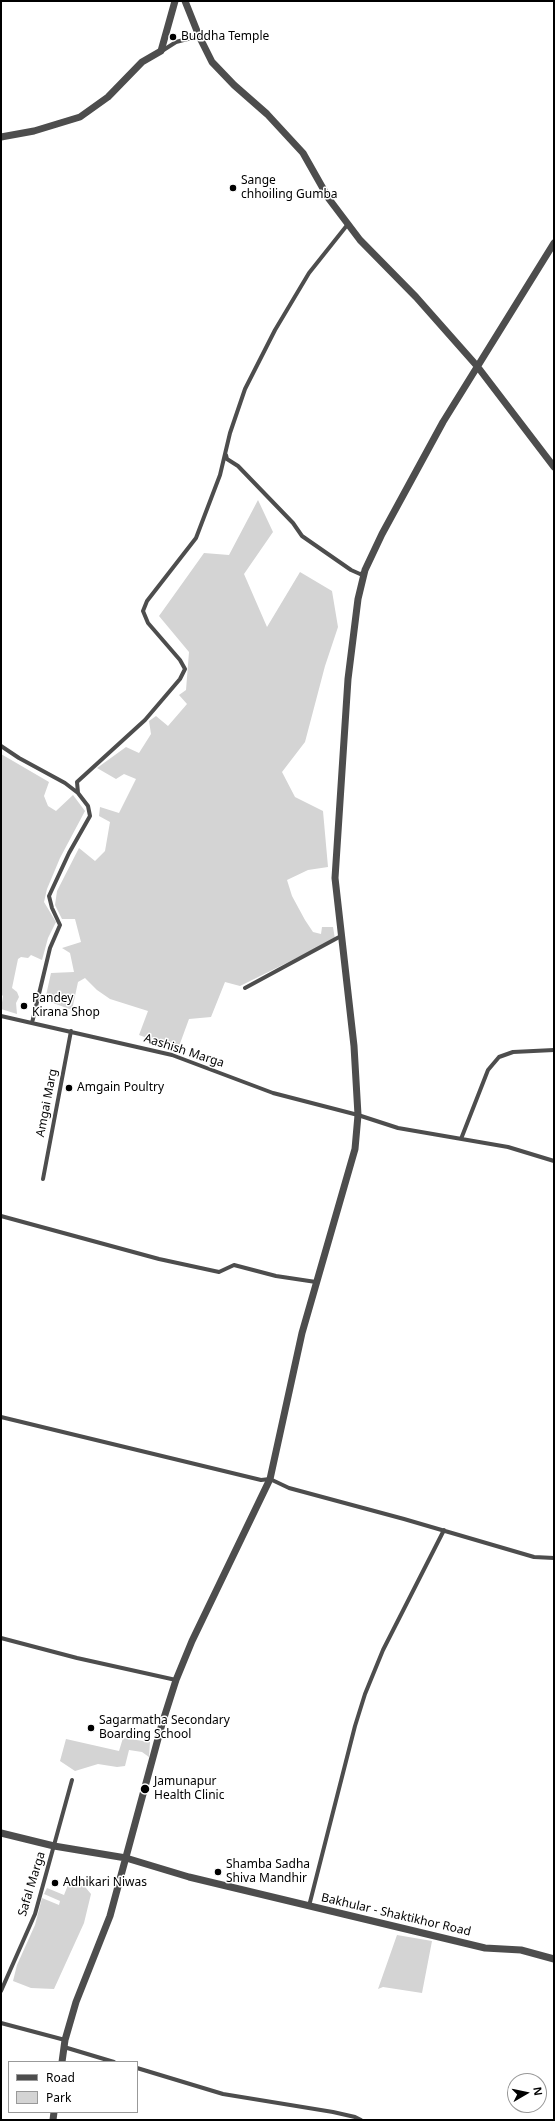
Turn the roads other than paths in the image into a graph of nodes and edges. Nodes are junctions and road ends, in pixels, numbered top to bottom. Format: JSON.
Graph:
{"nodes":[{"id":1,"x":174,"y":1,"type":"edge"},
{"id":2,"x":185,"y":1,"type":"edge"},
{"id":3,"x":199,"y":36,"type":"junction"},
{"id":4,"x":161,"y":51,"type":"junction"},
{"id":5,"x":1,"y":137,"type":"edge"},
{"id":6,"x":348,"y":224,"type":"junction"},
{"id":7,"x":554,"y":243,"type":"edge"},
{"id":8,"x":477,"y":366,"type":"junction"},
{"id":9,"x":225,"y":454,"type":"junction"},
{"id":10,"x":554,"y":467,"type":"edge"},
{"id":11,"x":365,"y":572,"type":"junction"},
{"id":12,"x":1,"y":746,"type":"edge"},
{"id":13,"x":78,"y":793,"type":"junction"},
{"id":14,"x":341,"y":936,"type":"junction"},
{"id":15,"x":245,"y":988,"type":"dead end"},
{"id":16,"x":1,"y":1016,"type":"edge"},
{"id":17,"x":32,"y":1024,"type":"junction"},
{"id":18,"x":71,"y":1031,"type":"junction"},
{"id":19,"x":554,"y":1050,"type":"edge"},
{"id":20,"x":358,"y":1114,"type":"junction"},
{"id":21,"x":461,"y":1139,"type":"junction"},
{"id":22,"x":554,"y":1161,"type":"edge"},
{"id":23,"x":43,"y":1179,"type":"dead end"},
{"id":24,"x":1,"y":1216,"type":"edge"},
{"id":25,"x":316,"y":1282,"type":"junction"},
{"id":26,"x":1,"y":1417,"type":"edge"},
{"id":27,"x":270,"y":1479,"type":"junction"},
{"id":28,"x":444,"y":1530,"type":"junction"},
{"id":29,"x":554,"y":1558,"type":"edge"},
{"id":30,"x":1,"y":1638,"type":"edge"},
{"id":31,"x":176,"y":1680,"type":"junction"},
{"id":32,"x":72,"y":1780,"type":"dead end"},
{"id":33,"x":1,"y":1833,"type":"edge"},
{"id":34,"x":54,"y":1846,"type":"junction"},
{"id":35,"x":126,"y":1858,"type":"junction"},
{"id":36,"x":309,"y":1906,"type":"junction"},
{"id":37,"x":554,"y":1959,"type":"edge"},
{"id":38,"x":1,"y":1991,"type":"edge"},
{"id":39,"x":1,"y":2023,"type":"edge"},
{"id":40,"x":65,"y":2043,"type":"junction"},
{"id":41,"x":62,"y":2061,"type":"edge"},
{"id":42,"x":111,"y":2061,"type":"edge"},
{"id":43,"x":138,"y":2068,"type":"edge"},
{"id":44,"x":361,"y":2120,"type":"edge"}],
"edges":[{"from":1,"to":4,"type":"street"},
{"from":2,"to":3,"type":"street"},
{"from":3,"to":4,"type":"street"},
{"from":3,"to":6,"type":"street"},
{"from":4,"to":5,"type":"street"},
{"from":6,"to":8,"type":"street"},
{"from":6,"to":9,"type":"street"},
{"from":7,"to":8,"type":"street"},
{"from":8,"to":10,"type":"street"},
{"from":8,"to":11,"type":"street"},
{"from":9,"to":11,"type":"street"},
{"from":9,"to":13,"type":"street"},
{"from":11,"to":14,"type":"street"},
{"from":12,"to":13,"type":"street"},
{"from":13,"to":17,"type":"street"},
{"from":14,"to":15,"type":"street"},
{"from":14,"to":20,"type":"street"},
{"from":16,"to":17,"type":"street","name":"Aashish Marga"},
{"from":17,"to":18,"type":"street","name":"Aashish Marga"},
{"from":18,"to":20,"type":"street","name":"Aashish Marga"},
{"from":18,"to":23,"type":"street","name":"Amgai Marg"},
{"from":19,"to":21,"type":"street"},
{"from":20,"to":21,"type":"street","name":"Aashish Marga"},
{"from":20,"to":25,"type":"street"},
{"from":21,"to":22,"type":"street","name":"Aashish Marga"},
{"from":24,"to":25,"type":"street"},
{"from":25,"to":27,"type":"street"},
{"from":26,"to":27,"type":"street"},
{"from":27,"to":28,"type":"street"},
{"from":27,"to":31,"type":"street"},
{"from":28,"to":29,"type":"street"},
{"from":28,"to":36,"type":"street"},
{"from":30,"to":31,"type":"street"},
{"from":31,"to":35,"type":"street"},
{"from":32,"to":34,"type":"street","name":"Safal Marga"},
{"from":33,"to":34,"type":"street","name":"Bakhular - Shaktikhor Road"},
{"from":34,"to":35,"type":"street","name":"Bakhular - Shaktikhor Road"},
{"from":34,"to":38,"type":"street","name":"Safal Marga"},
{"from":35,"to":36,"type":"street","name":"Bakhular - Shaktikhor Road"},
{"from":35,"to":40,"type":"street"},
{"from":36,"to":37,"type":"street","name":"Bakhular - Shaktikhor Road"},
{"from":39,"to":40,"type":"street"},
{"from":40,"to":41,"type":"street"},
{"from":40,"to":42,"type":"street"},
{"from":43,"to":44,"type":"street"}]}
